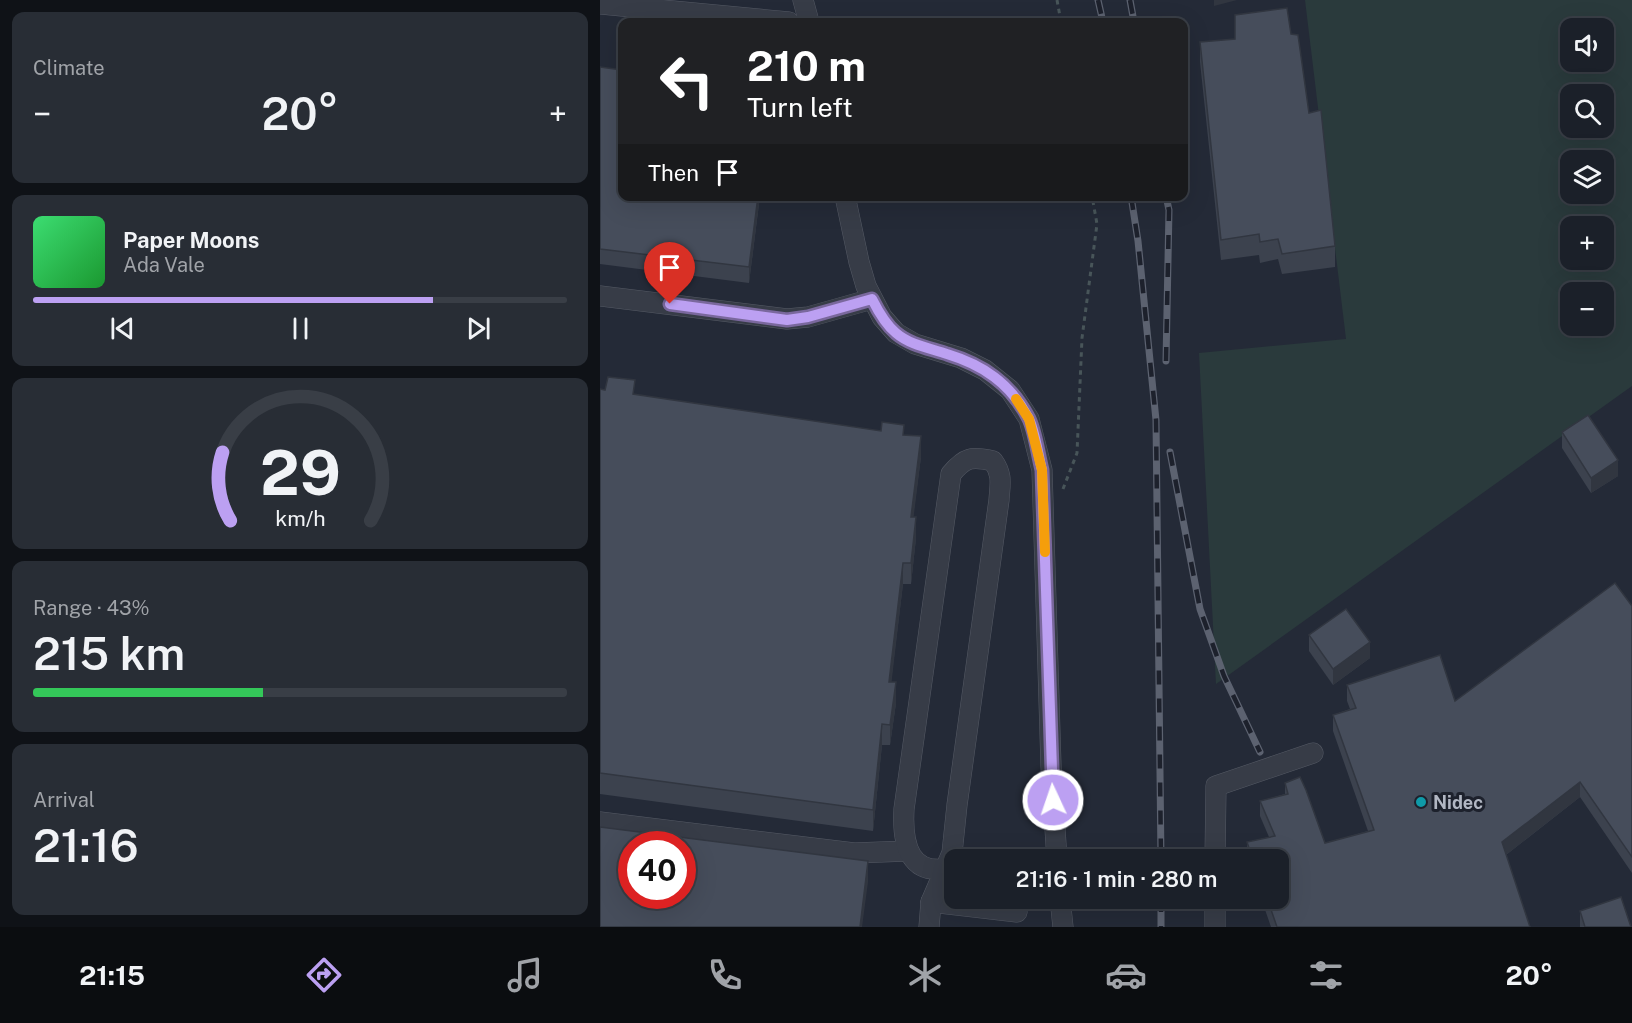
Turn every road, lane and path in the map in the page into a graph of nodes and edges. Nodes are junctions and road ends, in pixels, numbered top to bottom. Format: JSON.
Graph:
{"nodes":[{"id":1,"x":803,"y":0,"type":"edge"},
{"id":2,"x":1057,"y":0,"type":"edge"},
{"id":3,"x":600,"y":4,"type":"edge"},
{"id":4,"x":747,"y":18,"type":"edge"},
{"id":5,"x":808,"y":18,"type":"edge"},
{"id":6,"x":1060,"y":18,"type":"edge"},
{"id":7,"x":846,"y":201,"type":"edge"},
{"id":8,"x":1093,"y":201,"type":"edge"},
{"id":9,"x":600,"y":296,"type":"edge"},
{"id":10,"x":872,"y":299,"type":"junction"},
{"id":11,"x":1060,"y":496,"type":"dead end"},
{"id":12,"x":1313,"y":753,"type":"dead end"},
{"id":13,"x":600,"y":822,"type":"edge"},
{"id":14,"x":952,"y":849,"type":"edge"},
{"id":15,"x":1056,"y":849,"type":"edge"},
{"id":16,"x":1215,"y":849,"type":"edge"},
{"id":17,"x":908,"y":851,"type":"junction"},
{"id":18,"x":944,"y":868,"type":"edge"},
{"id":19,"x":944,"y":879,"type":"edge"},
{"id":20,"x":931,"y":902,"type":"junction"},
{"id":21,"x":1061,"y":909,"type":"edge"},
{"id":22,"x":1215,"y":909,"type":"edge"},
{"id":23,"x":1017,"y":912,"type":"dead end"},
{"id":24,"x":929,"y":927,"type":"edge"},
{"id":25,"x":1063,"y":927,"type":"edge"},
{"id":26,"x":1215,"y":927,"type":"edge"}],
"edges":[{"from":1,"to":5,"type":"street"},
{"from":2,"to":6,"type":"path"},
{"from":3,"to":4,"type":"street"},
{"from":7,"to":10,"type":"street"},
{"from":8,"to":11,"type":"path"},
{"from":9,"to":10,"type":"street"},
{"from":10,"to":15,"type":"street"},
{"from":12,"to":16,"type":"street"},
{"from":13,"to":17,"type":"street"},
{"from":14,"to":17,"type":"street"},
{"from":17,"to":18,"type":"street"},
{"from":19,"to":20,"type":"street"},
{"from":20,"to":23,"type":"street"},
{"from":20,"to":24,"type":"street"},
{"from":21,"to":25,"type":"street"},
{"from":22,"to":26,"type":"street"}]}
